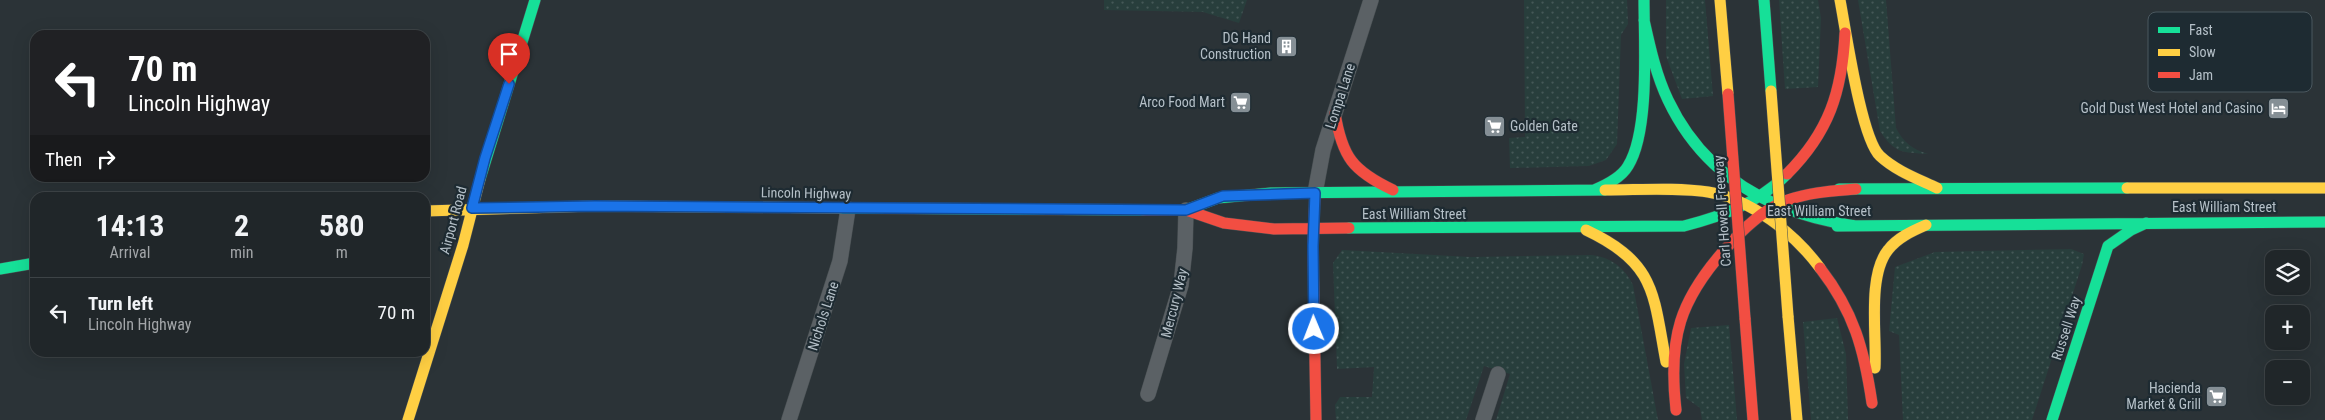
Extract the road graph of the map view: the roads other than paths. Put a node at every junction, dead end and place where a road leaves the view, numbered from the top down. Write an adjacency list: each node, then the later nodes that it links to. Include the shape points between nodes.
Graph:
1 (535, 0): 24 (main road, Airport Road)
2 (1371, 0): 9 (street, Lompa Lane)
3 (1644, 0): 7 (main road)
4 (1720, 0): 52 (main road, Carl Howell Freeway, bridge)
5 (1764, 0): 53 (main road, bridge)
6 (1840, 0): 8 (main road)
7 (1644, 20): 13 (main road, via 1659,78 1675,114 1706,157); 15 (main road, via 1638,144 1628,166 1618,177)
8 (1845, 34): 11 (main road, via 1863,121 1872,146 1898,169); 14 (main road, via 1842,78 1828,119 1803,157)
9 (1335, 113): 17 (main road, via 1341,147 1351,165 1362,175); 19 (street, Lompa Lane, via 1320,161)
10 (1856, 188): 11 (main road, East William Street); 14 (main road, East William Street); 22 (main road, via 1803,196)
11 (1938, 188): 12 (main road, East William Street)
12 (2325, 188)
13 (1744, 189): 14 (main road, East William Street); 16 (main road, East William Street); 20 (main road)
14 (1771, 189): 20 (main road)
15 (1593, 190): 16 (main road, East William Street); 18 (main road, East William Street)
16 (1670, 190): 23 (main road, via 1711,193)
17 (1398, 192): 18 (main road, East William Street); 19 (main road, East William Street)
18 (1444, 192): 21 (main road)
19 (1315, 193): 26 (main road, Lincoln Highway, via 1223,196); 39 (main road)
20 (1760, 198): 22 (main road); 23 (main road)
21 (1421, 204)
22 (1775, 206): 29 (main road); 36 (main road, via 1814,219)
23 (1745, 207): 29 (main road); 38 (main road, via 1706,222)
24 (472, 208): 25 (main road, Lincoln Highway); 27 (main road, Lincoln Highway); 43 (main road, Airport Road)
25 (848, 209): 26 (main road, Lincoln Highway); 49 (street, Nichols Lane, via 840,261)
26 (1186, 210): 39 (main road, Lincoln Highway, via 1238,226); 46 (street, Mercury Way, via 1181,285)
27 (430, 211)
28 (1325, 213): 39 (main road)
29 (1760, 215): 34 (main road); 35 (main road)
30 (2148, 222): 31 (main road, East William Street); 32 (main road, East William Street); 40 (main road)
31 (2325, 222)
32 (2079, 224): 33 (main road, East William Street); 40 (main road, via 2094,230)
33 (1926, 225): 35 (main road, via 1895,243 1883,257 1880,267 1872,407 1864,354 1848,309 1817,265); 36 (main road, East William Street)
34 (1747, 226): 35 (main road, East William Street); 38 (main road, East William Street); 47 (main road, via 1704,272 1684,309 1672,356)
35 (1776, 226): 36 (main road, East William Street)
36 (1855, 226)
37 (1581, 227): 38 (main road, East William Street); 39 (main road, East William Street); 47 (main road, via 1624,249 1644,271 1652,294)
38 (1671, 227)
39 (1314, 230): 50 (main road)
40 (2108, 246): 54 (main road, Russell Way)
41 (30, 264): 42 (main road)
42 (0, 269)
43 (430, 350)
44 (428, 357): 48 (main road, Airport Road)
45 (1498, 374): 51 (street)
46 (1148, 394)
47 (1677, 415)
48 (408, 420)
49 (789, 420)
50 (1316, 420)
51 (1483, 420)
52 (1754, 420)
53 (1797, 420)
54 (2052, 420)

